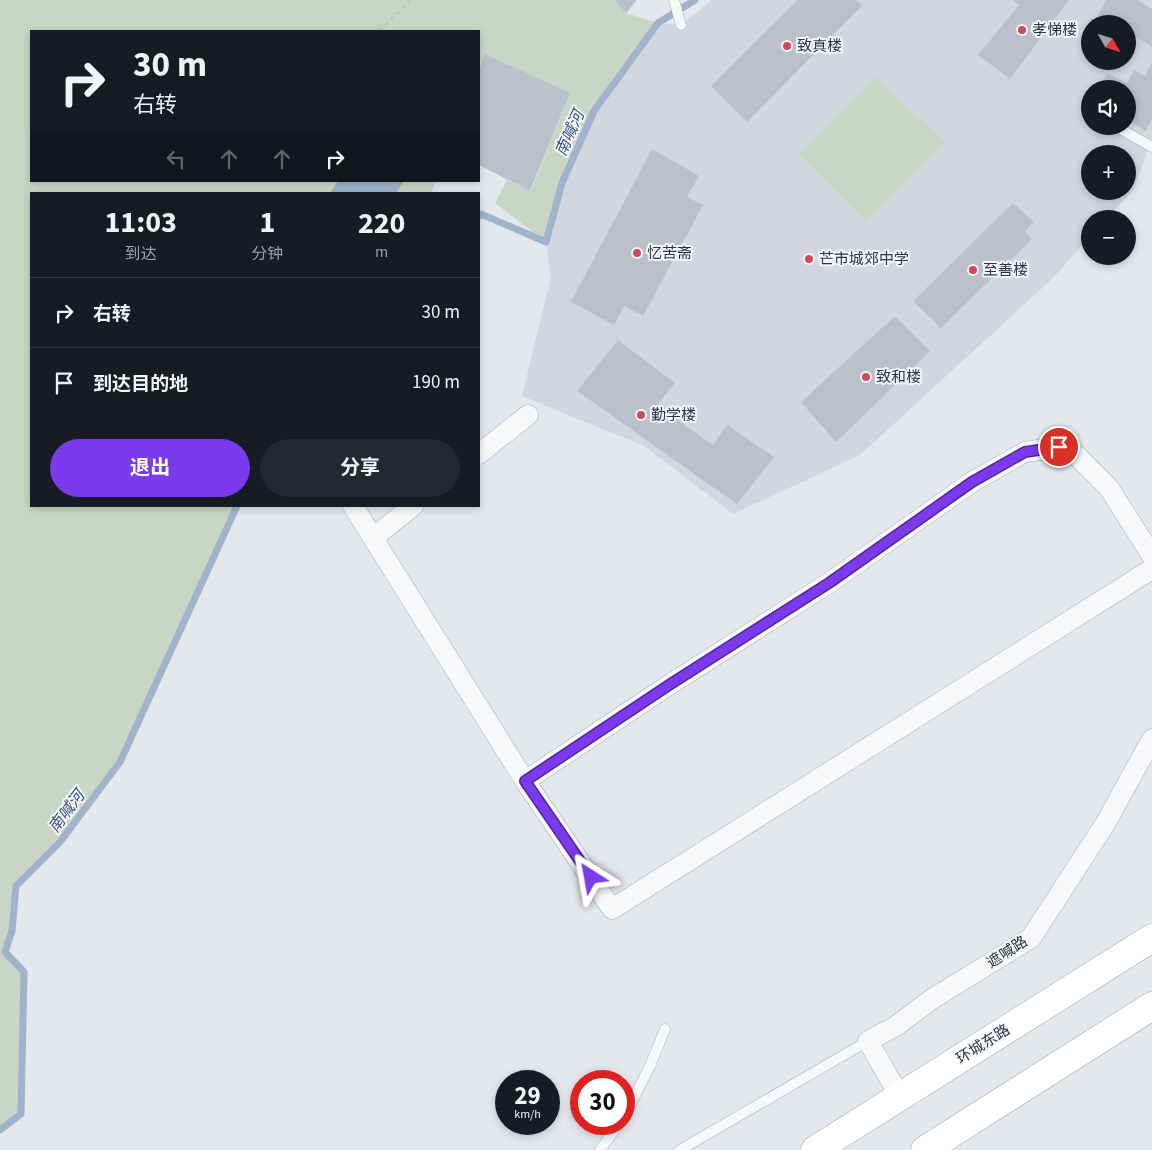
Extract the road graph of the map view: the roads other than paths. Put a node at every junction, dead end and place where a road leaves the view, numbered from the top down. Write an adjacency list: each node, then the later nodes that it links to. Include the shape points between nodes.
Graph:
1 (674, 0): 2 (lane)
2 (681, 25)
3 (1131, 135): 4 (lane)
4 (1152, 147)
5 (528, 415): 6 (street)
6 (480, 453)
7 (354, 507): 9 (street)
8 (412, 507): 9 (street)
9 (373, 538): 13 (street)
10 (1152, 556): 13 (street, via 1109,488 1075,454 1059,447 1025,452 972,482 829,583)
11 (1152, 569): 13 (street, via 612,909)
12 (1152, 739): 17 (street, 遮喊路, via 1105,824 1030,938)
13 (525, 781)
14 (1152, 938): 19 (main road, 环城东路)
15 (1152, 1006): 24 (main road)
16 (665, 1029): 18 (lane)
17 (868, 1041): 19 (street); 22 (lane)
18 (635, 1095)
19 (900, 1097): 23 (main road, 环城东路)
20 (611, 1135): 21 (lane)
21 (600, 1150)
22 (680, 1150)
23 (815, 1150)
24 (925, 1150)

